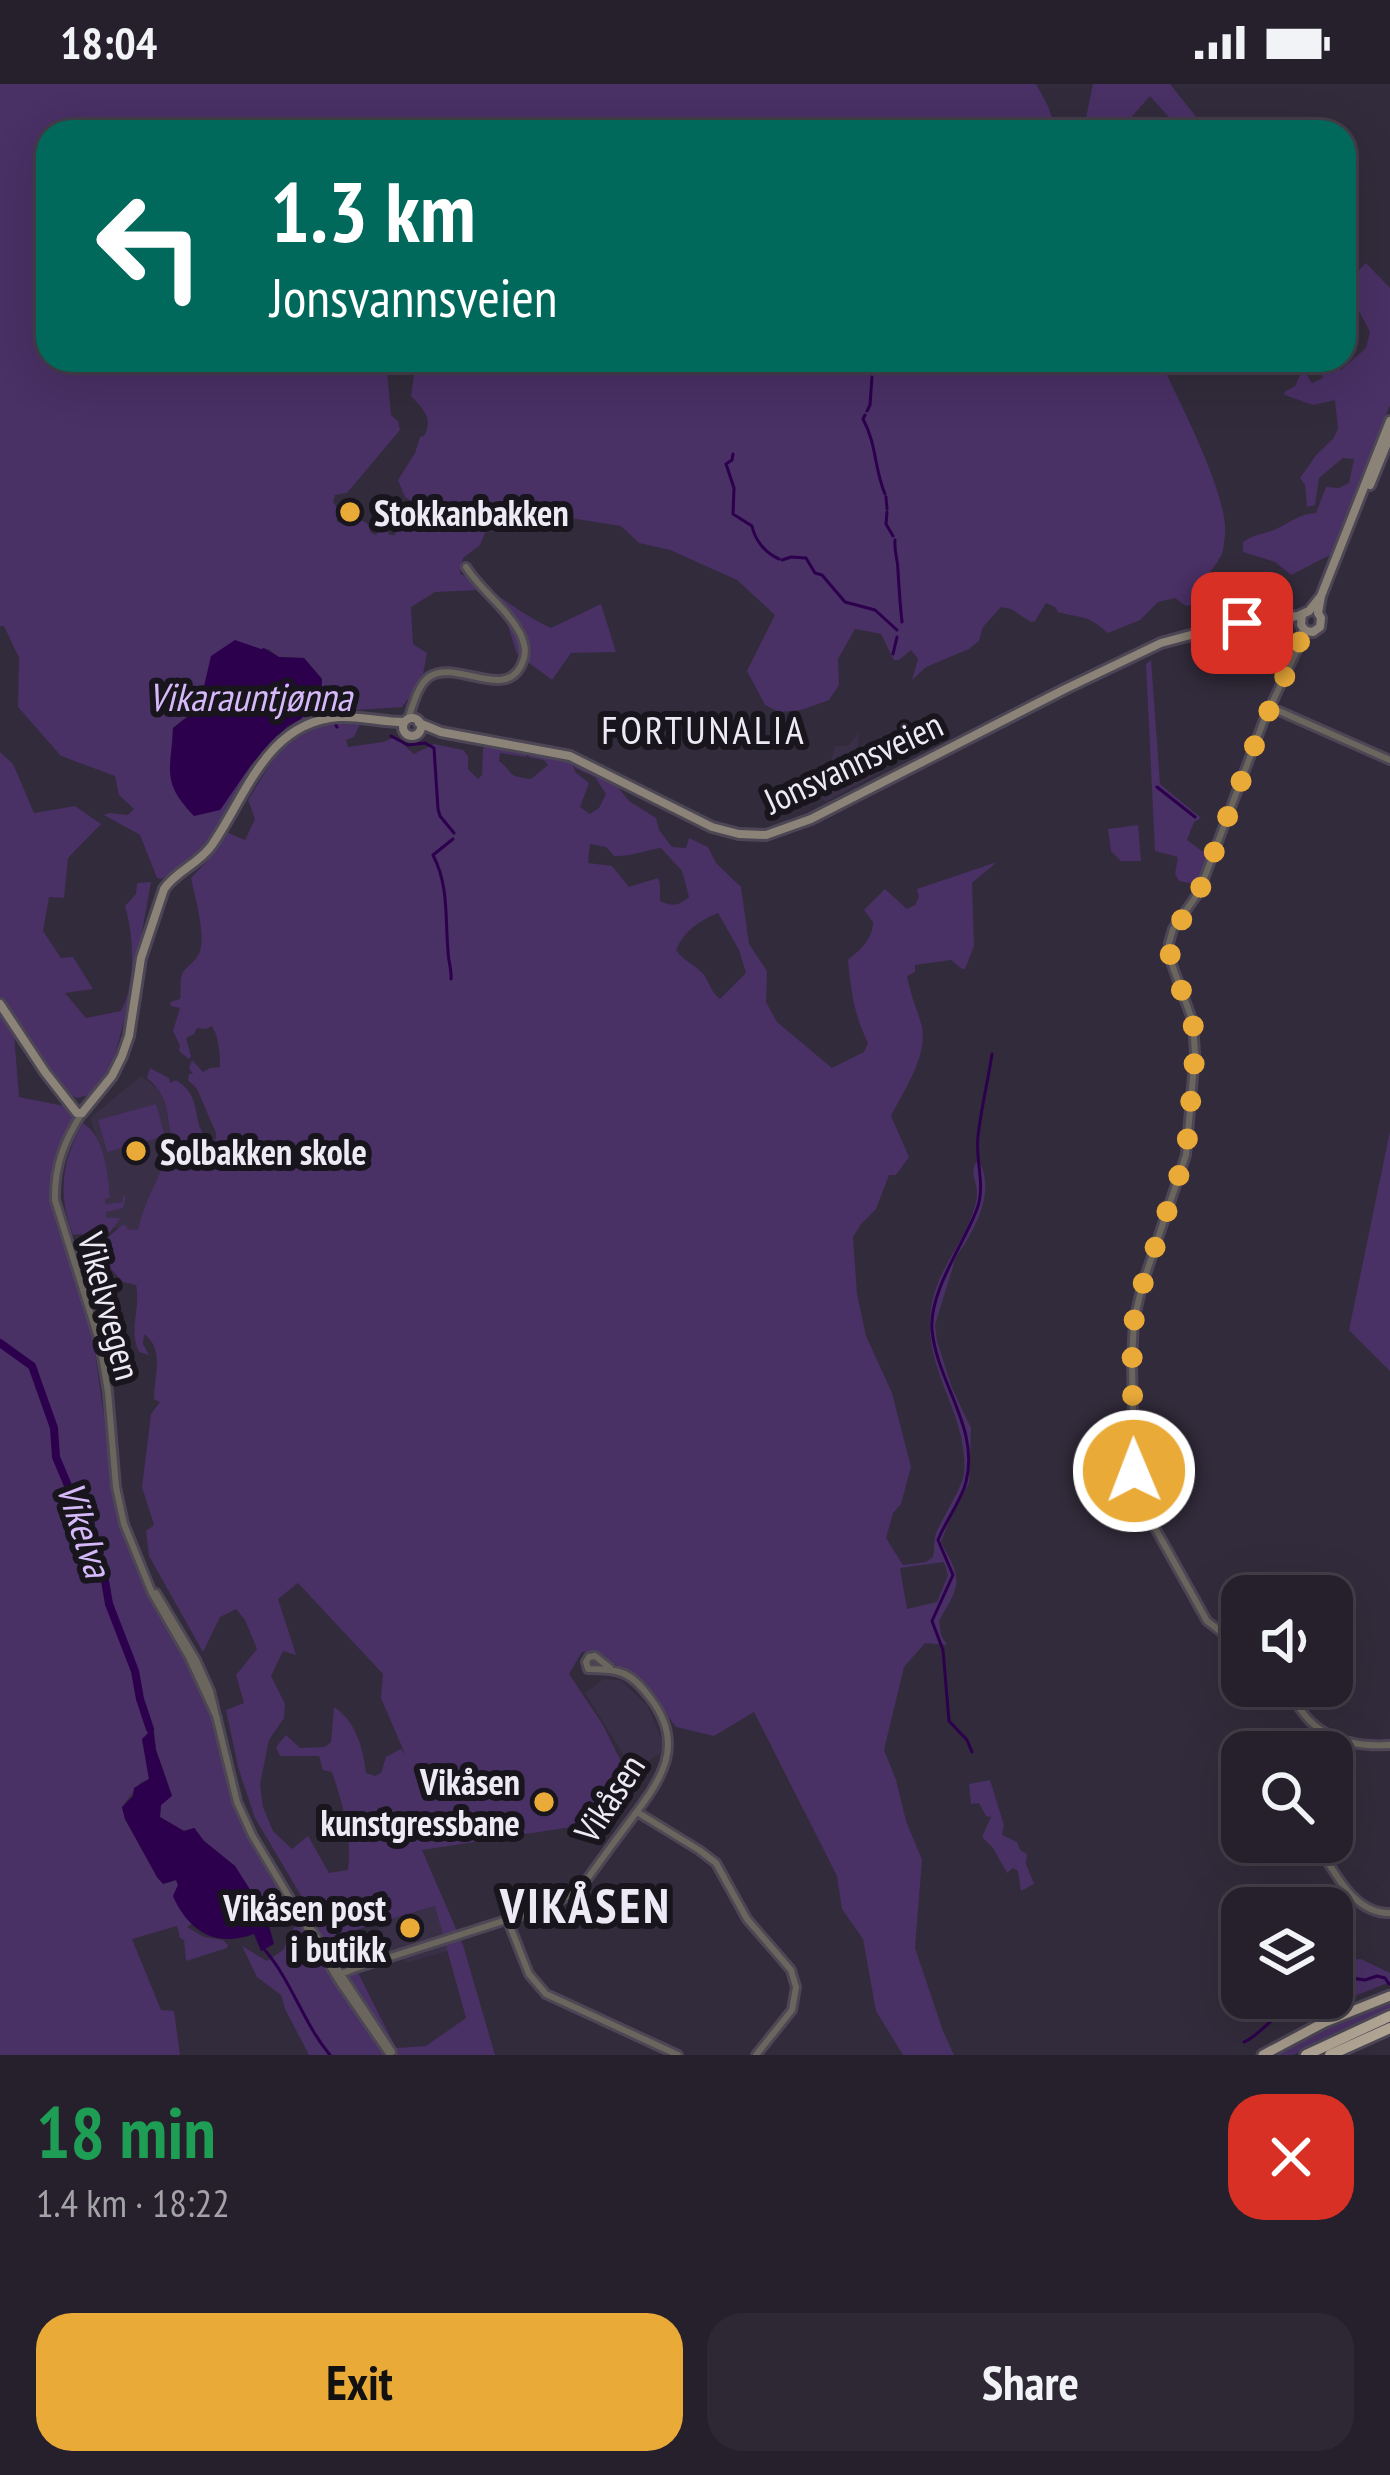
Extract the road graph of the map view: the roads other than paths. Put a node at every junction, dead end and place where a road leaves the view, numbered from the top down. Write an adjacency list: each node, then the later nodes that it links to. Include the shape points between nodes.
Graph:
1 (1390, 421): 2 (main road)
2 (1388, 440): 4 (main road)
3 (466, 567): 6 (street, via 514,624 523,662 496,680 436,674 423,682)
4 (1308, 621): 5 (street); 6 (main road, Jonsvannsveien, via 1228,625 1161,644 766,835 712,827 575,758)
5 (1270, 707): 7 (street); 10 (street, via 1199,892 1171,937 1170,959 1195,1032 1189,1134 1139,1296 1132,1361 1140,1501 1207,1621)
6 (412, 725): 9 (main road, Jonsvannsveien, via 326,719 280,740 204,856 167,884 141,958 122,1056)
7 (1390, 760)
8 (0, 1004): 9 (main road)
9 (82, 1113): 20 (street, Vikelvvegen, via 59,1158 56,1206 98,1333 129,1539 217,1718 241,1811)
10 (1221, 1629)
11 (610, 1668): 16 (street, Vikåsen, via 644,1689 668,1736 665,1766)
12 (1300, 1707): 13 (street)
13 (1326, 1731)
14 (1353, 1744): 15 (street)
15 (1390, 1745)
16 (637, 1812): 19 (street, Vikåsen, via 575,1892); 26 (street, via 711,1859 791,1970 792,2010)
17 (1330, 1863): 18 (street, via 1358,1903)
18 (1390, 1913)
19 (508, 1921): 20 (street, Vikåsen); 25 (street, via 546,1994)
20 (342, 1979): 24 (street, Vikelvvegen)
21 (1390, 1996): 27 (main road)
22 (1390, 2016): 28 (highway)
23 (1390, 2028): 29 (highway)
24 (392, 2055)
25 (679, 2055)
26 (756, 2055)
27 (1263, 2055)
28 (1306, 2055)
29 (1330, 2055)

